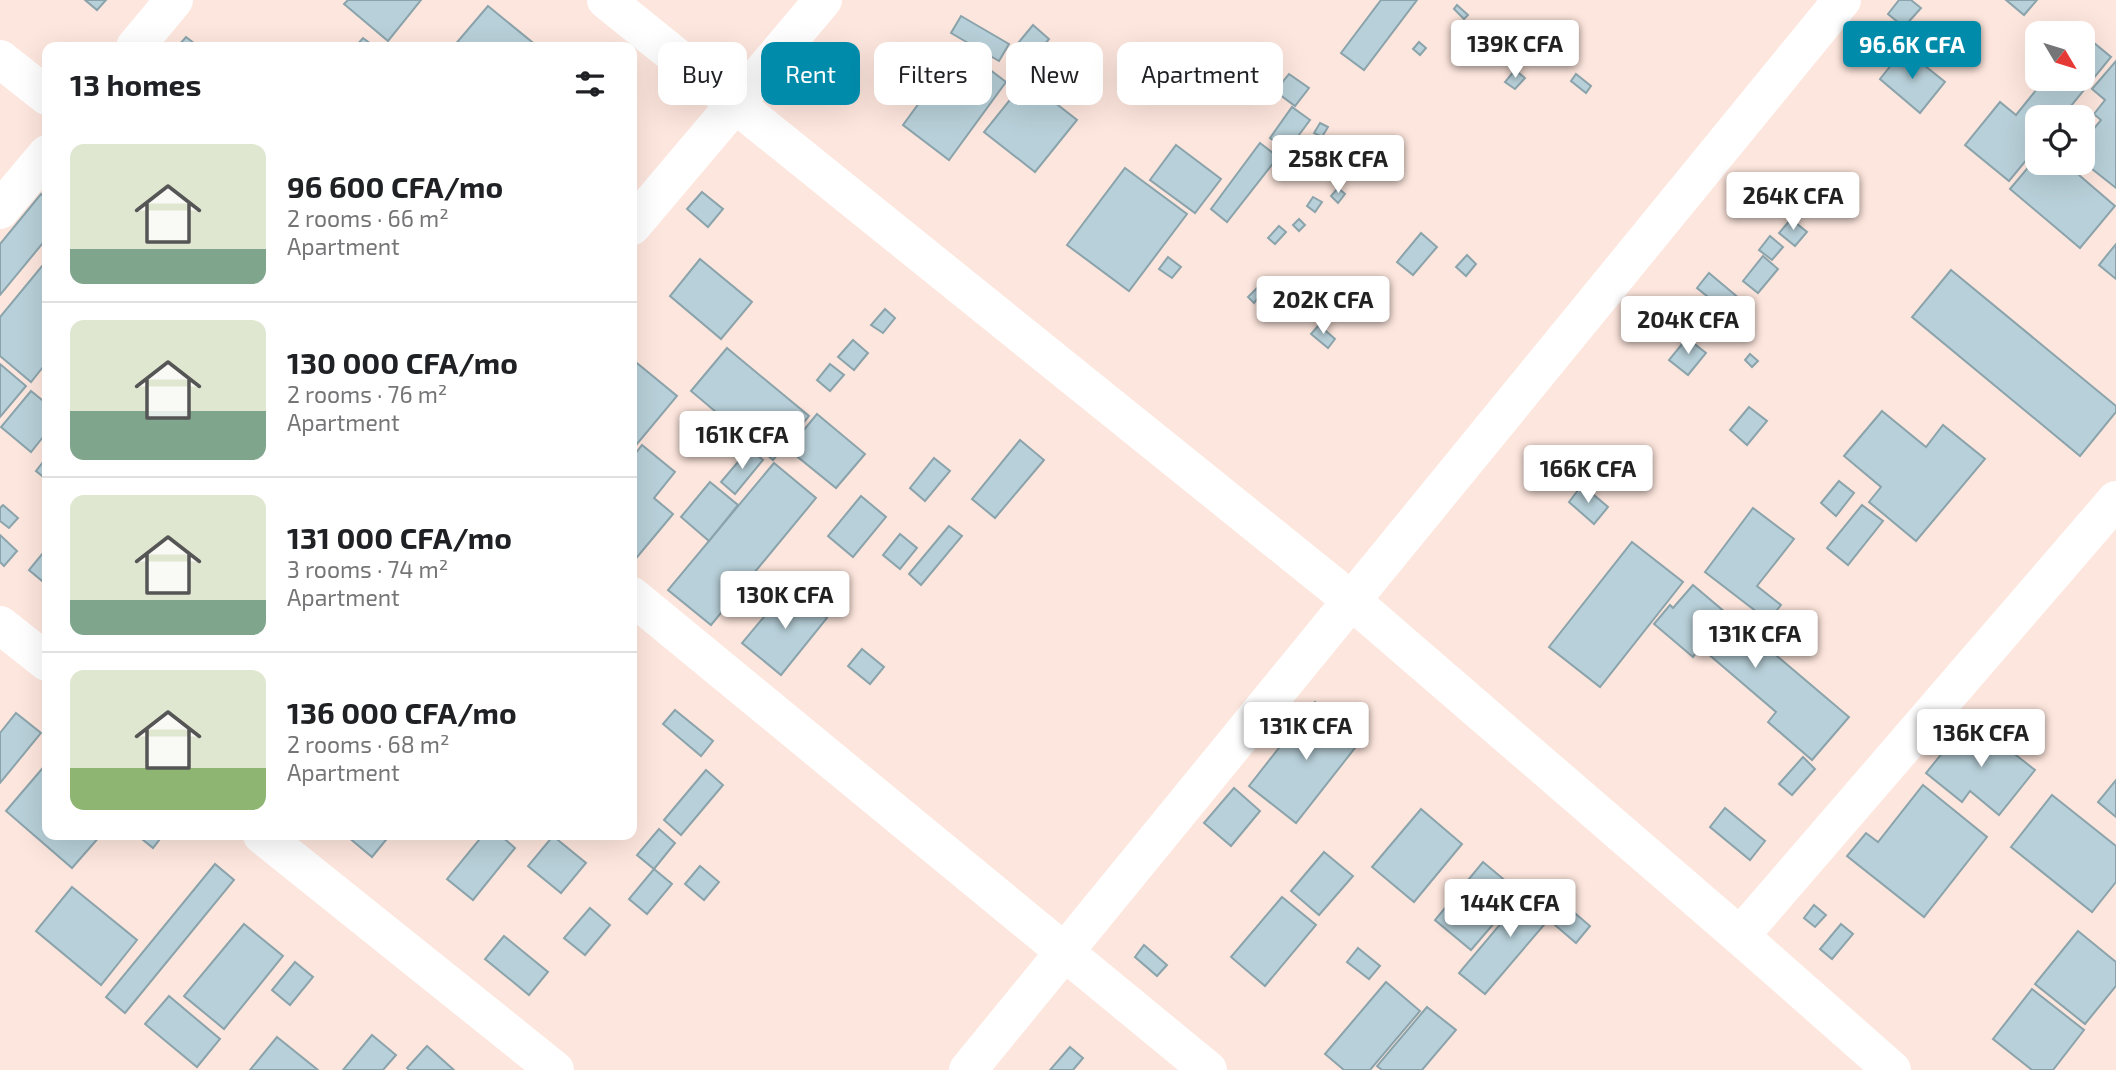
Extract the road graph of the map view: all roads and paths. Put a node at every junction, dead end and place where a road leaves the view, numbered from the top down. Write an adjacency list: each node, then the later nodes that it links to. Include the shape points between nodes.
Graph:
1 (174, 0): 5 (street)
2 (606, 0): 6 (street)
3 (823, 0): 8 (street)
4 (1842, 0): 16 (street)
5 (139, 42)
6 (658, 43)
7 (0, 59): 9 (street)
8 (747, 90)
9 (42, 92)
10 (734, 105): 13 (street); 16 (street)
11 (42, 160): 12 (street)
12 (0, 210)
13 (637, 220)
14 (2116, 500): 20 (street)
15 (637, 600): 21 (street)
16 (1352, 601): 20 (street); 21 (street)
17 (0, 625): 18 (street)
18 (42, 658)
19 (268, 840): 22 (street)
20 (1740, 936): 25 (street)
21 (1065, 953): 23 (street); 24 (street)
22 (555, 1070)
23 (968, 1070)
24 (1209, 1070)
25 (1892, 1070)

